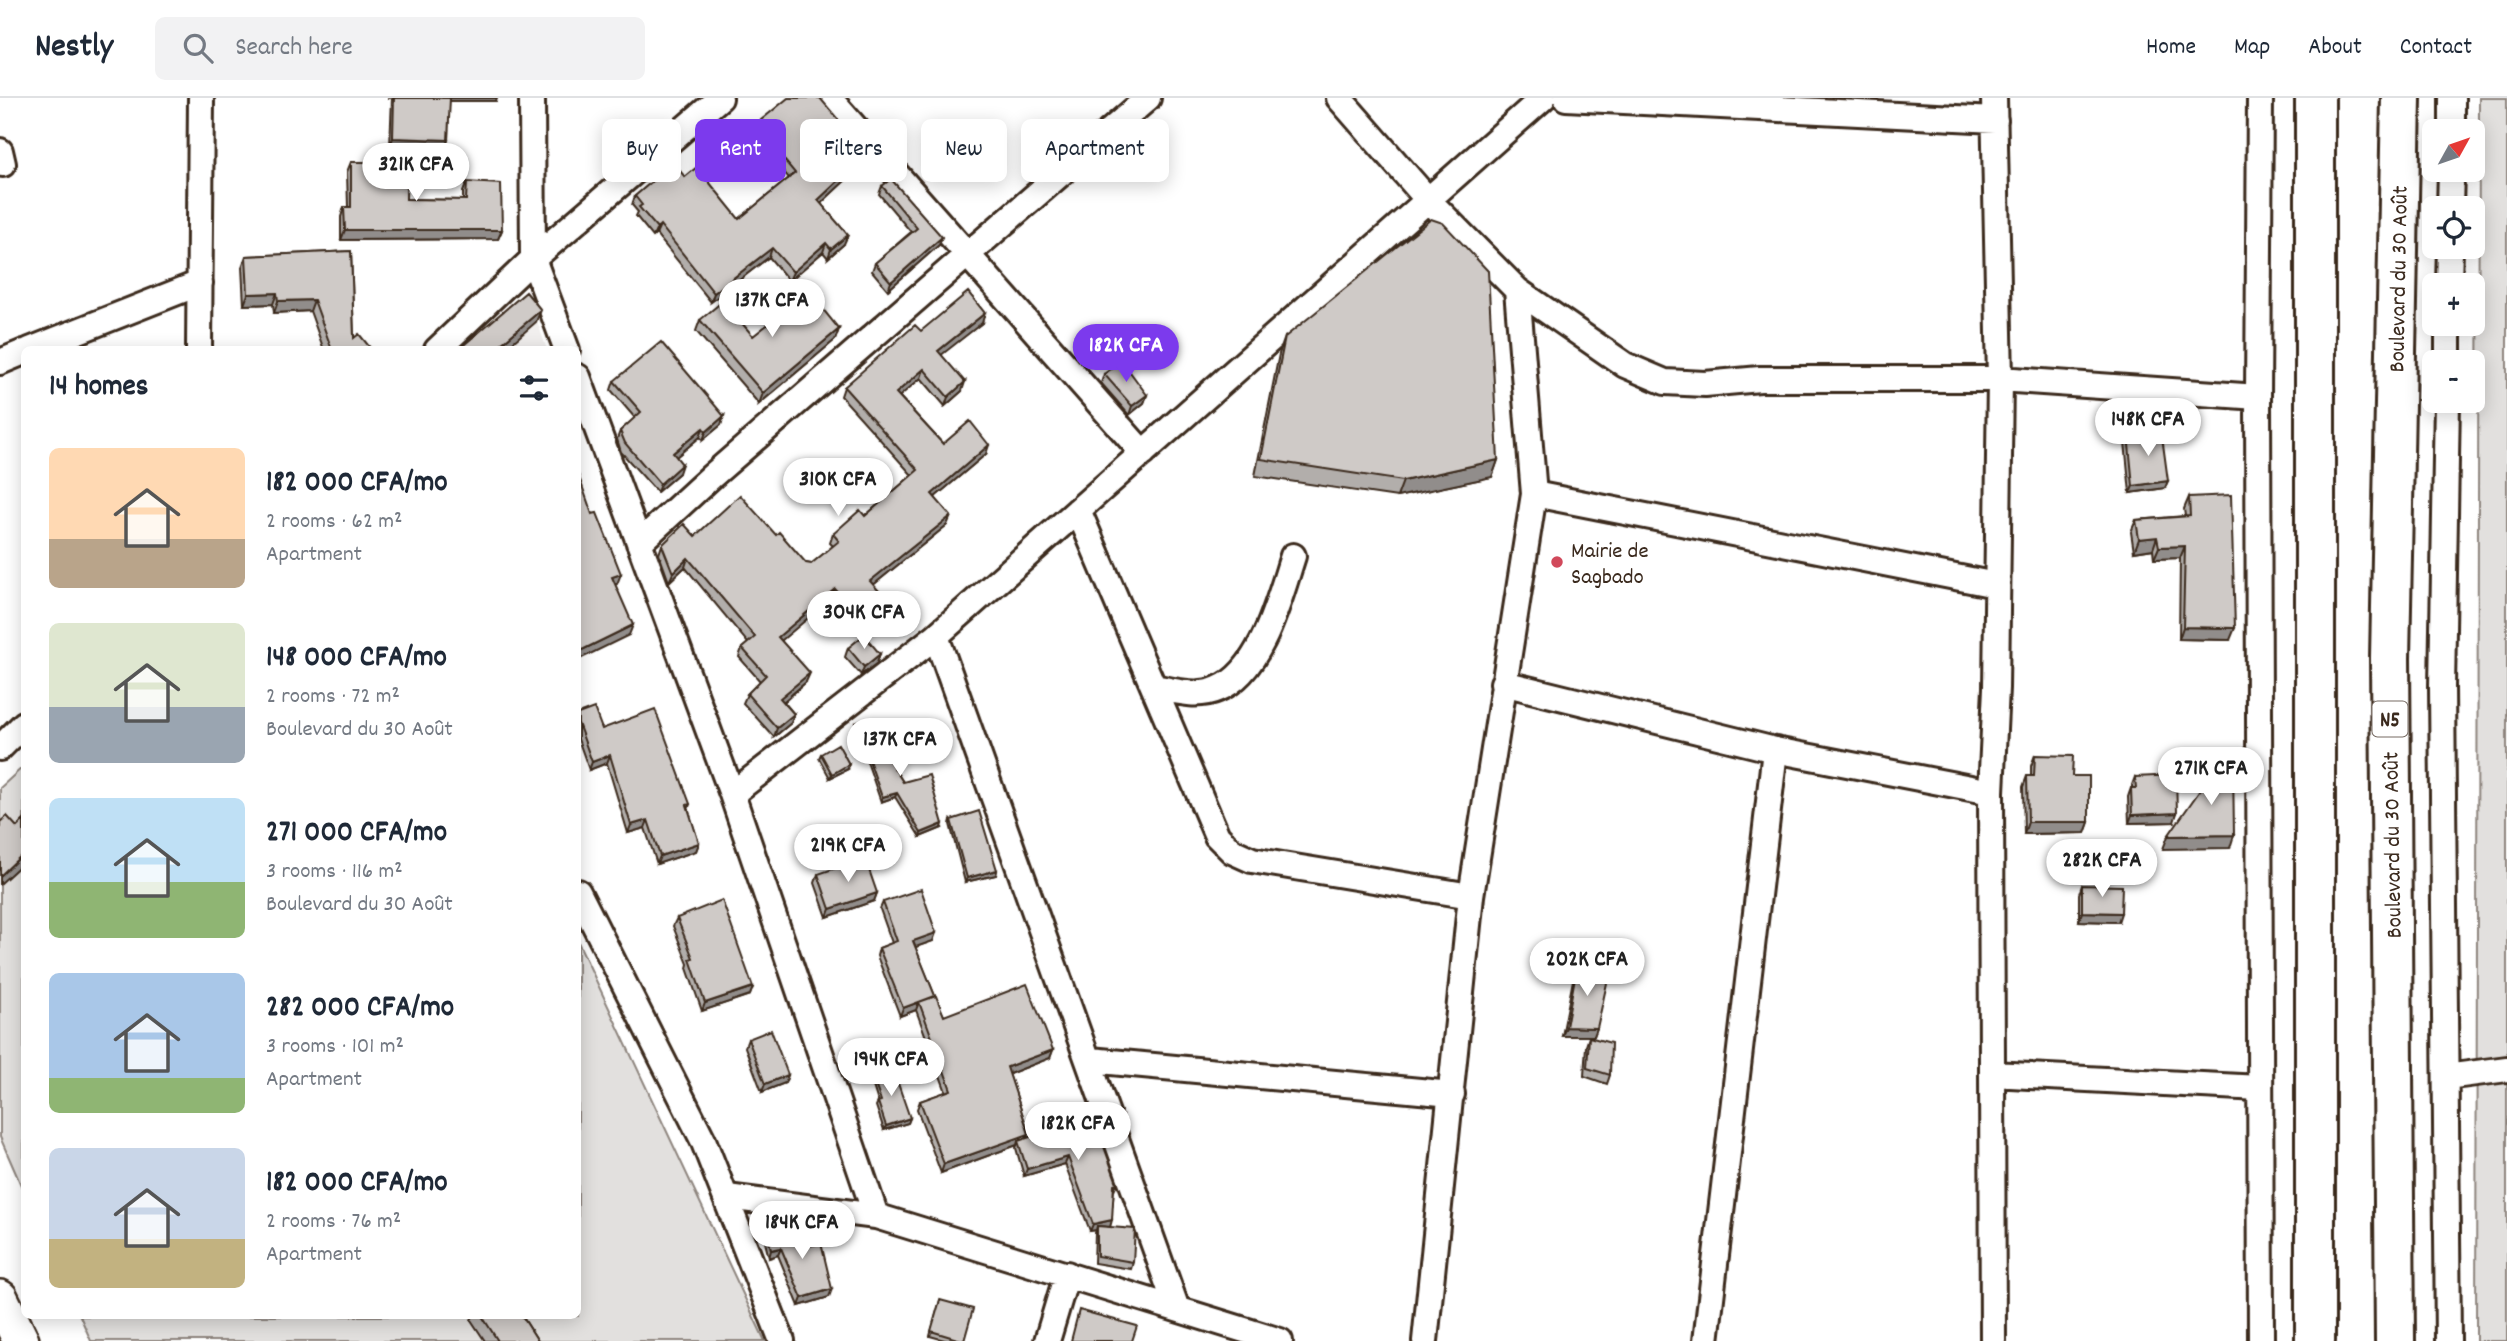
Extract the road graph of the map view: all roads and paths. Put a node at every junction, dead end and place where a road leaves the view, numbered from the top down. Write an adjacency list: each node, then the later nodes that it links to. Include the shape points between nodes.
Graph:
1 (201, 98): 18 (street)
2 (532, 98): 17 (street)
3 (720, 98): 17 (street)
4 (829, 98): 16 (street)
5 (1148, 98): 16 (street)
6 (1339, 98): 15 (street)
7 (1543, 98): 15 (street)
8 (1566, 98): 13 (street)
9 (2260, 98): 28 (street)
10 (2315, 98): 65 (highway)
11 (2400, 98): 66 (highway, Boulevard du 30 Août / N5, via 2390,657)
12 (2452, 98): 14 (street)
13 (1994, 109): 26 (street)
14 (2452, 119)
15 (1429, 201): 19 (street); 30 (street)
16 (969, 256): 30 (street); 33 (street)
17 (533, 259): 22 (street); 23 (street)
18 (200, 283): 20 (street); 21 (street)
19 (1517, 290): 26 (street, via 1615,359 1665,382); 31 (street)
20 (40, 346)
21 (198, 346)
22 (441, 346)
23 (566, 346)
24 (21, 353): 25 (street)
25 (0, 362)
26 (2000, 379): 28 (street); 35 (street)
27 (581, 385): 33 (street)
28 (2258, 397): 50 (street)
29 (2447, 413): 49 (street, via 2442,687)
30 (1143, 453): 32 (street)
31 (1534, 494): 35 (street); 37 (street)
32 (1078, 510): 36 (street); 38 (street)
33 (639, 543): 43 (street)
34 (1293, 556): 38 (street, via 1264,643 1237,674 1219,689 1193,694)
35 (1996, 586): 42 (street)
36 (936, 636): 43 (street); 46 (street)
37 (1503, 683): 41 (street); 44 (street)
38 (1154, 687): 44 (street, via 1217,836 1231,851 1252,860)
39 (21, 727): 40 (street)
40 (0, 748)
41 (1775, 750): 42 (street); 62 (street)
42 (1991, 792): 48 (street)
43 (732, 794): 53 (street)
44 (1471, 896): 51 (street)
45 (581, 898): 52 (street)
46 (1090, 1060): 51 (street); 56 (street)
47 (2507, 1069): 49 (street)
48 (1992, 1074): 50 (street); 63 (street)
49 (2445, 1077): 67 (street)
50 (2260, 1088): 64 (street)
51 (1452, 1094): 61 (street)
52 (727, 1197): 53 (street); 58 (street)
53 (876, 1216): 54 (street)
54 (1067, 1274): 56 (street); 59 (street)
55 (0, 1298): 57 (main road)
56 (1177, 1309): 60 (street)
57 (21, 1341)
58 (782, 1341)
59 (1047, 1341)
60 (1280, 1341)
61 (1425, 1341)
62 (1706, 1341)
63 (1993, 1341)
64 (2261, 1341)
65 (2315, 1341)
66 (2395, 1341)
67 (2448, 1341)

